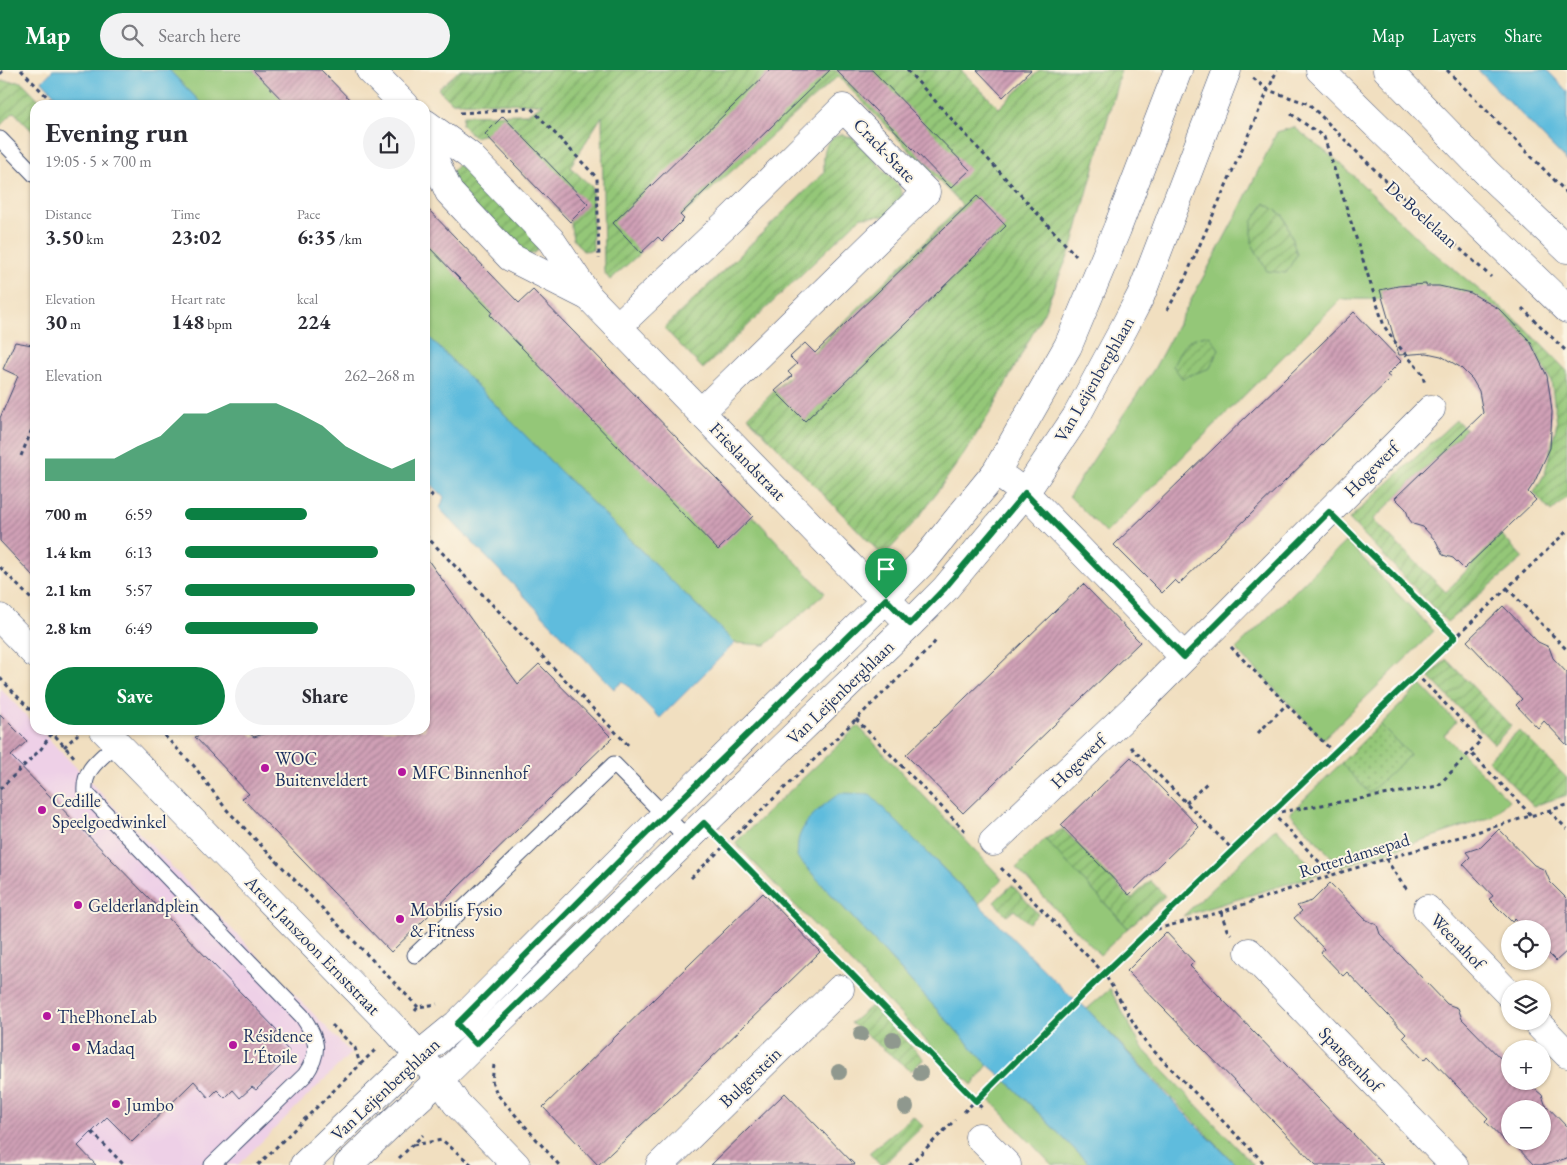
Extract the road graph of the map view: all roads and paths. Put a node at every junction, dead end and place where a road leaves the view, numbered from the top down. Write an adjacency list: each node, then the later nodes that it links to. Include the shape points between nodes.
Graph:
1 (4, 70): 10 (path)
2 (21, 70): 13 (path)
3 (906, 70): 23 (path)
4 (1178, 70): 33 (street, Van Leijenberghlaan, via 1068,346)
5 (1277, 70): 12 (path)
6 (1320, 70): 26 (street, De Boelelaan)
7 (1387, 70): 22 (street, via 1489,175)
8 (1447, 70): 21 (path)
9 (1238, 72): 12 (path, De Boelelaan); 34 (street, Van Leijenberghlaan, via 1126,326 1076,417)
10 (0, 74)
11 (381, 74): 14 (street)
12 (1268, 90): 24 (path, De Boelelaan, via 1309,104 1388,183)
13 (50, 100)
14 (401, 100)
15 (454, 113): 27 (path, via 531,108 597,178)
16 (1291, 114): 29 (path, via 1324,137 1384,326 1422,372)
17 (430, 127): 27 (street, Frieslandstraat, via 469,155 551,240)
18 (0, 139): 20 (lane)
19 (430, 149): 27 (street, Frieslandstraat, via 449,192 510,257)
20 (30, 170)
21 (1567, 194)
22 (1567, 249)
23 (1081, 262)
24 (1497, 283)
25 (1518, 303): 28 (path)
26 (1567, 309)
27 (602, 310): 30 (street, Frieslandstraat); 30 (street, Crack-State, via 731,219 843,108 926,192)
28 (1567, 352)
29 (1430, 409): 35 (street, Hogewerf)
30 (701, 412): 41 (street, Frieslandstraat, via 869,586)
31 (30, 434): 32 (path)
32 (21, 456)
33 (996, 472): 34 (street); 41 (street, Van Leijenberghlaan, via 922,563)
34 (1025, 493): 43 (street, Van Leijenberghlaan); 48 (street)
35 (1329, 512): 44 (street, Hogewerf); 45 (path)
36 (1567, 531): 39 (path, Rotterdamsepad)
37 (430, 541): 54 (path)
38 (0, 567): 40 (path)
39 (1507, 588): 45 (path, Rotterdamsepad); 47 (path)
40 (30, 598)
41 (886, 599): 43 (street, Frieslandstraat); 70 (street, Van Leijenberghlaan)
42 (0, 618): 46 (street)
43 (910, 624): 73 (street, Van Leijenberghlaan)
44 (1213, 629): 48 (street, Hogewerf); 51 (path)
45 (1455, 637): 49 (path, Rotterdamsepad)
46 (30, 649)
47 (1567, 650)
48 (1184, 657): 55 (street, Hogewerf)
49 (1416, 674): 62 (path, Rotterdamsepad); 63 (path, via 1480,740)
50 (0, 678): 52 (path)
51 (1287, 704): 56 (path); 62 (path)
52 (30, 710)
53 (856, 719): 74 (path)
54 (606, 722)
55 (1112, 728): 66 (path); 74 (street, Hogewerf)
56 (1258, 734)
57 (51, 735): 65 (path, via 42,749)
58 (77, 735): 61 (path)
59 (164, 735): 87 (path, via 194,766 226,810)
60 (111, 737): 93 (street, Arent Janszoon Ernststraat); 101 (lane, via 88,771 85,792 302,1016 315,1038 313,1063 304,1075)
61 (64, 747)
62 (1334, 752): 69 (path, Rotterdamsepad)
63 (1470, 752): 69 (path, via 1438,786); 71 (path)
64 (1206, 783): 66 (path)
65 (0, 789)
66 (1186, 803): 75 (path)
67 (1567, 805): 68 (path, Rotterdamsepad)
68 (1549, 811): 71 (path, Rotterdamsepad); 72 (path)
69 (1272, 813): 75 (path, Rotterdamsepad); 77 (path)
70 (665, 815): 73 (lane); 81 (lane, via 614,764); 88 (street, Van Leijenberghlaan)
71 (1532, 816): 76 (path, Rotterdamsepad)
72 (1567, 829)
73 (696, 831): 83 (path); 90 (street, Van Leijenberghlaan)
74 (987, 848): 82 (path)
75 (1232, 850): 79 (path, Rotterdamsepad)
76 (1386, 859): 77 (path, Rotterdamsepad); 78 (path, via 1403,885)
77 (1332, 875): 79 (path, Rotterdamsepad, via 1221,912)
78 (1427, 909): 84 (street, Weenahof)
79 (1148, 931): 82 (path, Rotterdamsepad)
80 (1249, 952): 111 (street, Spangenhof)
81 (414, 955)
82 (1104, 974): 95 (path, Rotterdamsepad); 110 (path, via 1145,1042)
83 (843, 979): 107 (street, Bulgerstein)
84 (1501, 986)
85 (867, 990): 95 (path)
86 (437, 1004): 88 (path)
87 (418, 1007)
88 (457, 1024): 93 (street, Van Leijenberghlaan)
89 (1544, 1030): 92 (street)
90 (476, 1044): 94 (street, Van Leijenberghlaan); 106 (path, via 495,1062 492,1081 497,1094)
91 (355, 1048): 102 (path, via 360,1064)
92 (1567, 1054)
93 (418, 1056): 94 (street, Arent Janszoon Ernststraat); 103 (street, Van Leijenberghlaan)
94 (440, 1079): 104 (street, Van Leijenberghlaan); 105 (street, Arent Janszoon Ernststraat, via 456,1103)
95 (976, 1101): 96 (path); 108 (path, Rotterdamsepad)
96 (984, 1126): 109 (street)
97 (428, 1130): 99 (path)
98 (92, 1132): 100 (path)
99 (397, 1160)
100 (124, 1165)
101 (212, 1165)
102 (258, 1165)
103 (304, 1165)
104 (348, 1165)
105 (516, 1165)
106 (559, 1165)
107 (660, 1165)
108 (909, 1165)
109 (1006, 1165)
110 (1266, 1165)
111 (1454, 1165)

